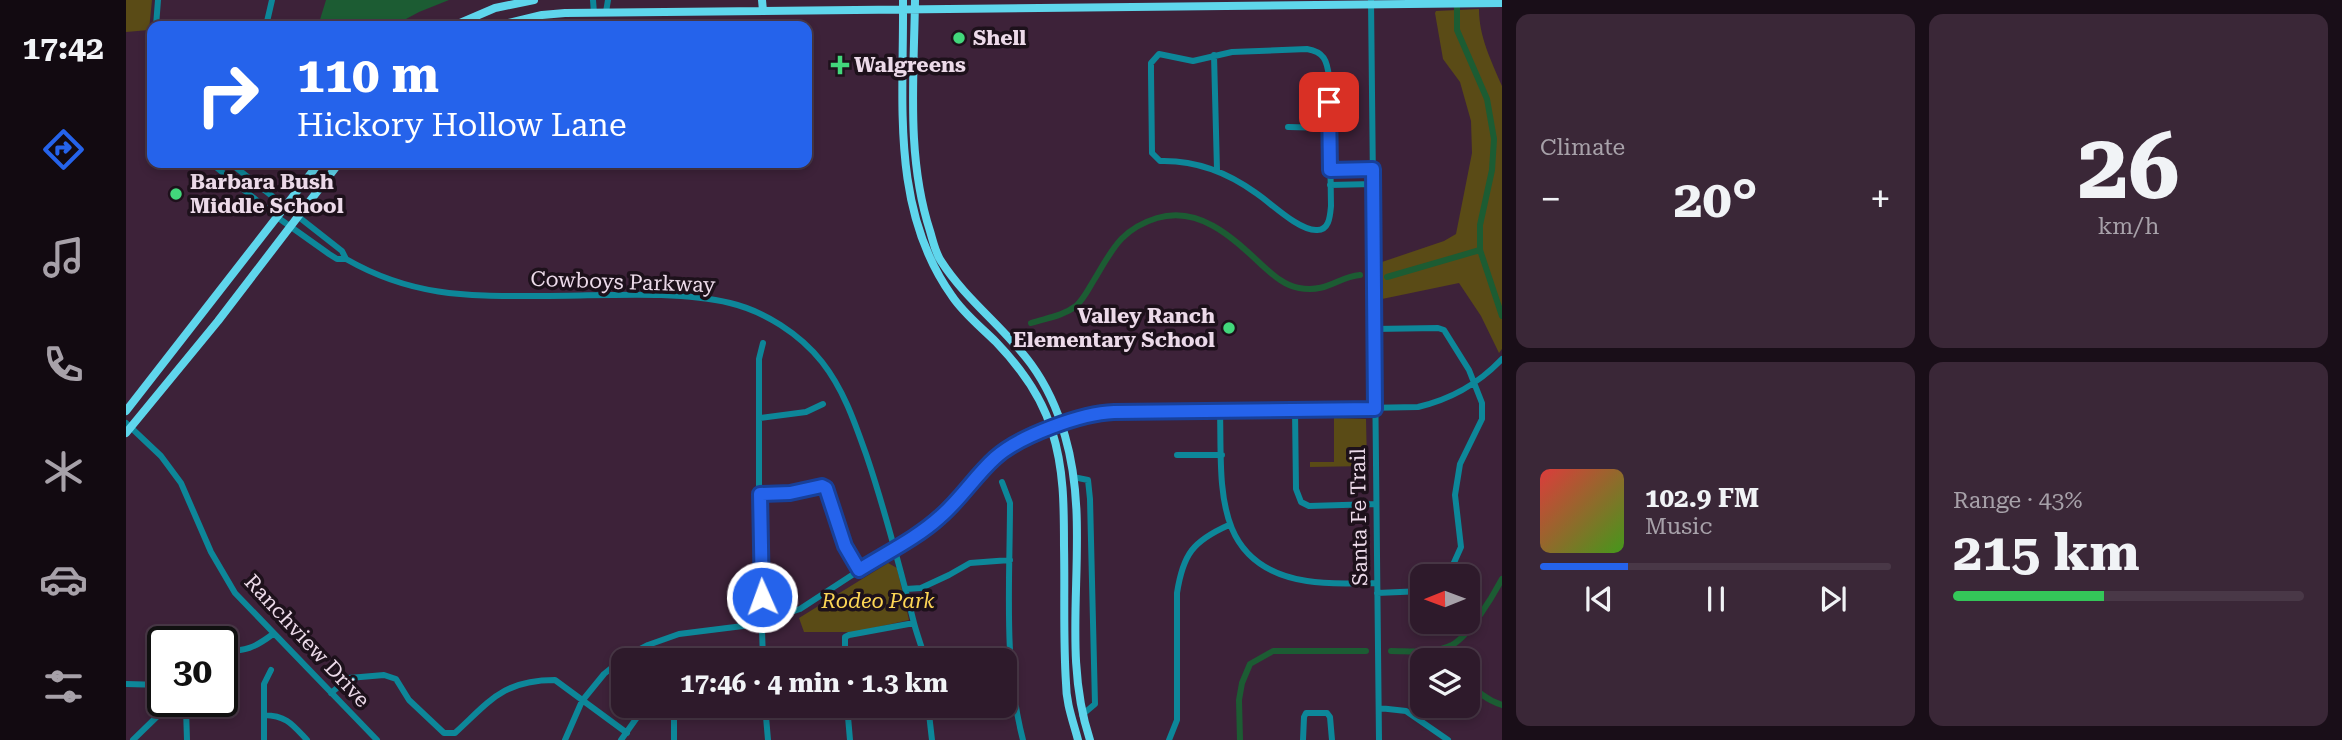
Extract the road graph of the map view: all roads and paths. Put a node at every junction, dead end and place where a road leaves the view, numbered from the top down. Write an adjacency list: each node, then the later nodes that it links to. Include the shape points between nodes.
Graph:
1 (158, 0): 14 (street)
2 (272, 0): 15 (street)
3 (534, 0): 16 (main road, via 495,8)
4 (593, 0): 13 (street)
5 (608, 0): 12 (street)
6 (762, 0): 11 (main road)
7 (1371, 2): 8 (main road); 10 (main road); 27 (street, Santa Fe Trail)
8 (1502, 3)
9 (903, 4): 10 (main road); 11 (main road); 21 (main road)
10 (915, 4): 22 (main road)
11 (763, 11): 12 (main road)
12 (606, 12): 13 (main road)
13 (594, 13): 17 (main road)
14 (156, 21)
15 (267, 21)
16 (465, 21)
17 (517, 21)
18 (1214, 55): 20 (street, via 1296,49 1321,52 1328,70); 28 (street); 28 (street, via 1193,61 1159,54 1152,63 1152,151 1160,161)
19 (1288, 127): 20 (street)
20 (1330, 128): 29 (street)
21 (905, 143): 22 (main road); 36 (main road, via 916,224)
22 (914, 144): 36 (main road, via 918,190)
23 (217, 168): 33 (street, Cowboys Parkway)
24 (236, 168): 32 (street, Cowboys Parkway)
25 (315, 168): 32 (main road)
26 (335, 168): 34 (main road)
27 (1373, 169): 29 (street); 30 (street, Santa Fe Trail)
28 (1217, 170): 31 (street, via 1318,231 1328,224)
29 (1330, 170): 31 (street)
30 (1373, 184): 31 (street); 38 (street, Santa Fe Trail)
31 (1330, 185)
32 (285, 208): 33 (main road); 34 (street, Cowboys Parkway)
33 (277, 217): 35 (street, Cowboys Parkway); 45 (main road)
34 (297, 218): 35 (main road); 37 (street, Cowboys Parkway, via 342,251)
35 (290, 227): 37 (street, Cowboys Parkway, via 337,259); 49 (main road)
36 (932, 253): 48 (main road, via 1021,351 1044,385); 50 (main road, via 954,300 1011,359 1038,397)
37 (346, 259): 58 (street, Cowboys Parkway, via 395,282 438,293 695,297 755,312 805,344 840,388)
38 (1374, 329): 41 (street, via 1444,330); 43 (street, Santa Fe Trail)
39 (762, 343): 47 (street)
40 (1502, 359): 41 (street)
41 (1475, 383): 43 (street, via 1432,404); 62 (street, via 1482,419 1460,464 1455,495 1461,547)
42 (823, 404): 47 (street, via 806,412)
43 (1375, 409): 44 (street); 56 (street, Santa Fe Trail)
44 (1295, 410): 46 (street); 56 (street, via 1296,489 1301,502 1309,506)
45 (126, 411)
46 (1220, 411): 48 (street, via 1102,413); 52 (street)
47 (760, 418): 55 (street)
48 (1062, 425): 50 (street); 53 (main road)
49 (128, 428): 70 (street, Ranchview Drive, via 172,470 225,578)
50 (1051, 429): 58 (street, via 998,456 938,519); 59 (main road, via 1062,471)
51 (1177, 455): 52 (street)
52 (1222, 455): 57 (street)
53 (1073, 477): 60 (main road); 86 (street, via 1088,480 1090,499 1096,704)
54 (1002, 482): 61 (street, via 1010,503)
55 (760, 494): 63 (street, via 826,488 845,546); 68 (street)
56 (1376, 504): 64 (street, Santa Fe Trail)
57 (1229, 525): 64 (street, via 1247,552 1283,574 1307,581); 109 (street, via 1201,540 1180,575 1177,720)
58 (896, 547): 63 (street); 65 (street, Cowboys Parkway)
59 (1064, 553): 60 (main road); 77 (main road)
60 (1076, 553): 78 (main road)
61 (1010, 560): 65 (street, via 970,563 920,588); 74 (street)
62 (1453, 564)
63 (859, 570): 68 (street, via 800,610)
64 (1377, 583): 67 (street, Santa Fe Trail)
65 (906, 589): 69 (street, Cowboys Parkway)
66 (1410, 592): 67 (street)
67 (1377, 593): 83 (street, Santa Fe Trail)
68 (763, 622): 71 (street); 82 (street, via 679,634 648,645 604,674)
69 (914, 622): 72 (street, via 849,635); 73 (street, Cowboys Parkway)
70 (273, 634): 75 (street, via 254,648); 81 (street, Ranchview Drive)
71 (763, 648)
72 (844, 648)
73 (922, 648)
74 (1008, 648)
75 (238, 652)
76 (271, 670): 85 (street, via 264,684)
77 (1066, 670): 78 (main road); 107 (main road, via 1067,698)
78 (1076, 671): 86 (main road)
79 (126, 684): 80 (street)
80 (147, 685)
81 (331, 693): 82 (street, via 349,678 384,675 396,679 409,701 444,733 455,733 496,695 516,684 555,680); 99 (street, Ranchview Drive)
82 (582, 701): 94 (street); 100 (street)
83 (1379, 708): 112 (street, Santa Fe Trail); 113 (street, via 1406,711)
84 (1017, 711): 106 (street)
85 (264, 715): 97 (street); 98 (street, via 287,719)
86 (1082, 715): 108 (main road)
87 (157, 717): 95 (street)
88 (186, 717): 96 (street)
89 (637, 718): 94 (street)
90 (673, 718): 102 (street)
91 (766, 718): 103 (street)
92 (848, 718): 104 (street)
93 (929, 718): 105 (street)
94 (627, 733): 101 (street)
95 (133, 740)
96 (187, 740)
97 (264, 740)
98 (307, 740)
99 (376, 740)
100 (565, 740)
101 (621, 740)
102 (674, 740)
103 (768, 740)
104 (850, 740)
105 (932, 740)
106 (1023, 740)
107 (1078, 740)
108 (1090, 740)
109 (1169, 740)
110 (1304, 740): 111 (street, via 1306,713 1326,713)
111 (1332, 740)
112 (1379, 740)
113 (1448, 740)

